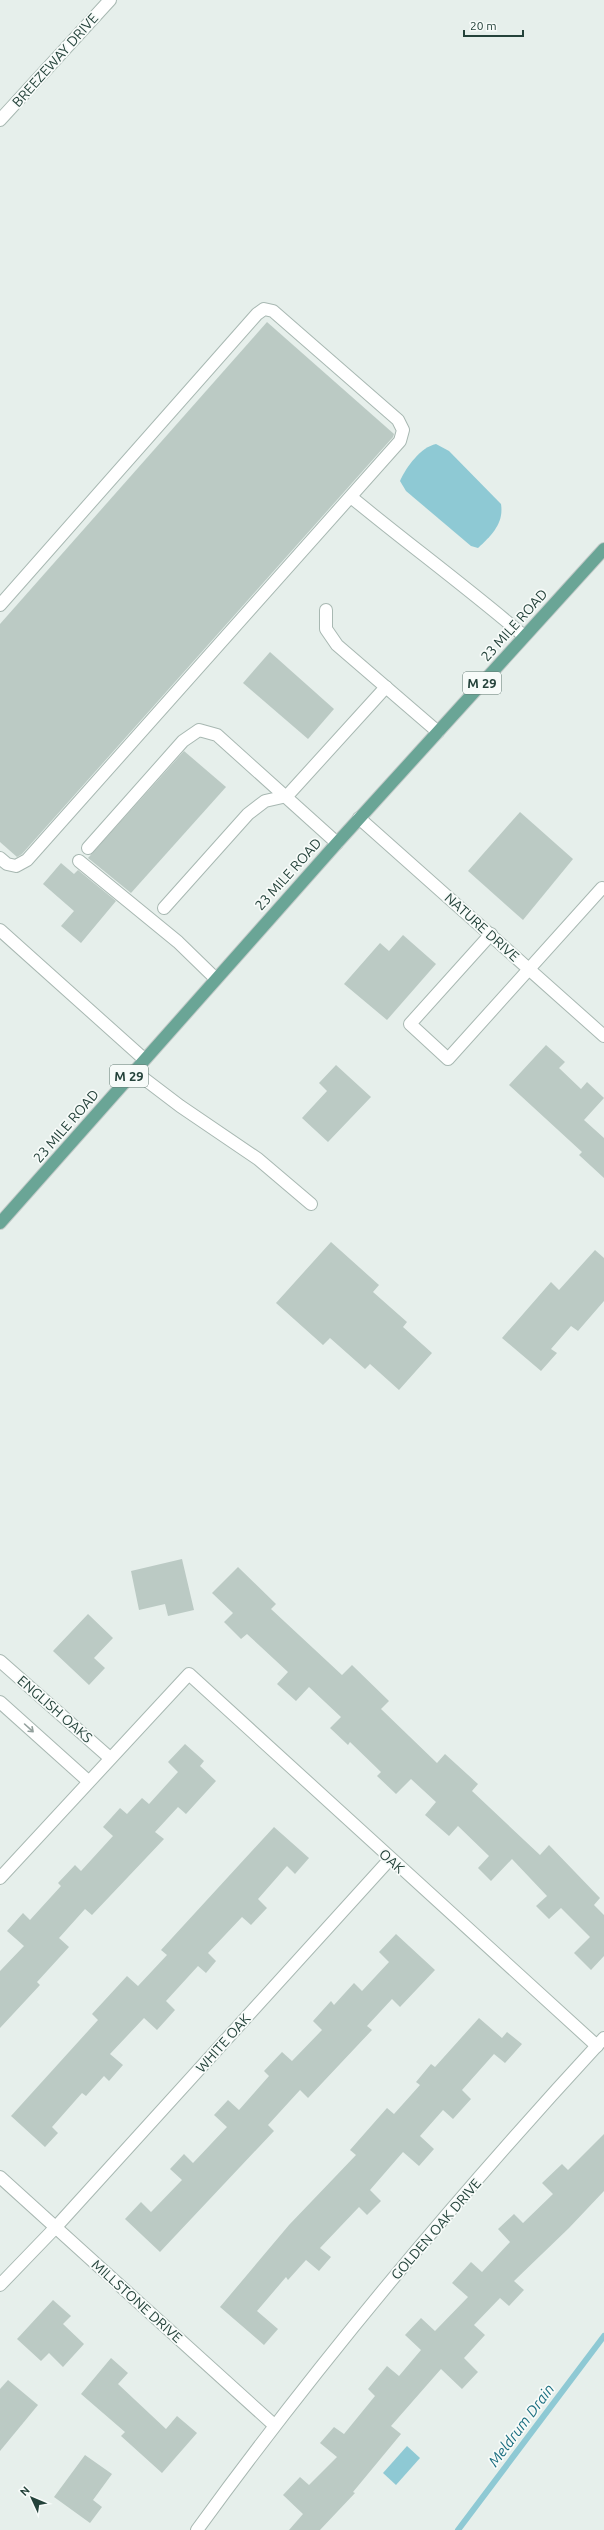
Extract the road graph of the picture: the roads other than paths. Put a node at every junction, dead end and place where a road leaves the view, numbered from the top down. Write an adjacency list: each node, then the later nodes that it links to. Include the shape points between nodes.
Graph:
1 (110, 0): 2 (street, BREEZEWAY DRIVE)
2 (0, 120)
3 (350, 497): 5 (street, via 400,441 404,430 398,420 273,311 264,309); 7 (street); 14 (street, via 27,860 16,866 7,864)
4 (604, 549): 7 (main road, 23 MILE ROAD / M 29)
5 (0, 605)
6 (326, 610): 8 (street, via 326,629 338,645)
7 (524, 636): 9 (main road, 23 MILE ROAD / M 29)
8 (386, 687): 9 (street); 10 (street)
9 (438, 732): 11 (main road, 23 MILE ROAD / M 29)
10 (287, 796): 12 (street); 13 (street, via 217,735 199,730 183,741); 17 (street, via 265,801 248,814)
11 (359, 818): 12 (main road, 23 MILE ROAD / M 29); 19 (street, NATURE DRIVE)
12 (337, 843): 21 (main road, 23 MILE ROAD / M 29)
13 (88, 848)
14 (0, 858)
15 (79, 861): 21 (street, via 178,942)
16 (602, 888): 20 (street)
17 (164, 908)
18 (0, 930): 23 (street)
19 (492, 934): 20 (street, NATURE DRIVE); 20 (street, via 410,1024 448,1059)
20 (529, 970): 22 (street, NATURE DRIVE)
21 (215, 978): 23 (main road, 23 MILE ROAD / M 29)
22 (604, 1036)
23 (144, 1059): 24 (main road, 23 MILE ROAD / M 29)
24 (134, 1070): 25 (street, via 180,1106 258,1159); 26 (main road, 23 MILE ROAD / M 29)
25 (311, 1204)
26 (0, 1223)
27 (0, 1661): 29 (street, ENGLISH OAKS)
28 (0, 1702): 30 (street, one-way to 30)
29 (110, 1758): 30 (street); 31 (street, OAK, via 189,1674)
30 (88, 1781): 32 (street)
31 (390, 1859): 33 (street, OAK); 35 (street, WHITE OAK)
32 (0, 1878)
33 (600, 2042): 37 (street, GOLDEN OAK DRIVE, via 374,2299)
34 (0, 2177): 35 (street, MILLSTONE DRIVE)
35 (55, 2228): 36 (street, WHITE OAK); 37 (street, MILLSTONE DRIVE)
36 (0, 2285)
37 (274, 2425): 38 (street, GOLDEN OAK DRIVE)
38 (197, 2530)

